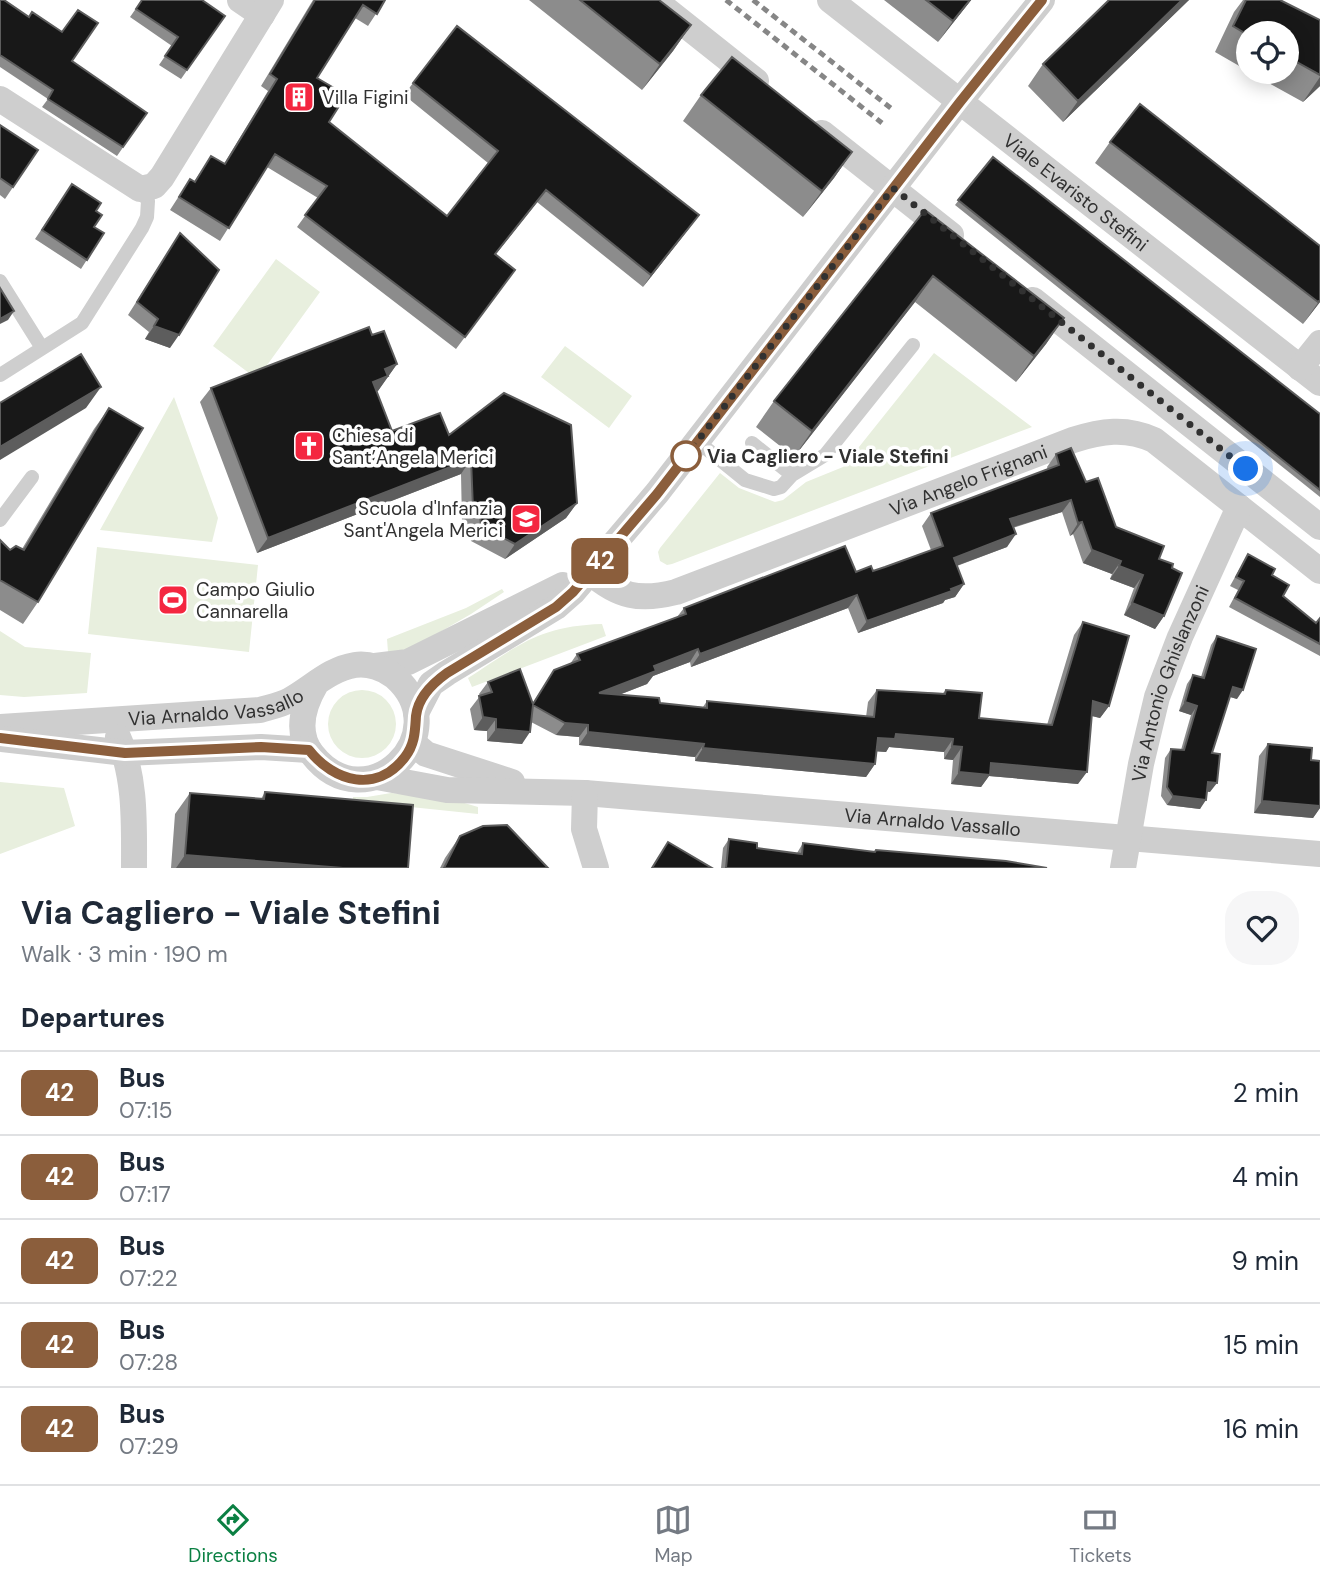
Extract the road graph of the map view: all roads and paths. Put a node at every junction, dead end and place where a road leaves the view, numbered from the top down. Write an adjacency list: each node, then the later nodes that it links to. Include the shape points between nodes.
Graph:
1 (240, 0): 5 (street)
2 (654, 0): 6 (street)
3 (830, 0): 8 (street, Viale Evaristo Stefini)
4 (1042, 0): 8 (street)
5 (267, 8): 11 (street, via 162,177 154,186)
6 (779, 98)
7 (0, 99): 11 (street)
8 (960, 102): 10 (street); 19 (street, Viale Evaristo Stefini)
9 (799, 115): 10 (street)
10 (893, 188): 12 (street); 20 (street)
11 (140, 189): 17 (lane, via 148,201 142,228 82,323)
12 (976, 254)
13 (0, 281): 17 (lane)
14 (1019, 288): 26 (street)
15 (1320, 343): 19 (street)
16 (913, 345): 22 (lane, via 825,455)
17 (42, 348): 18 (lane)
18 (0, 375)
19 (1310, 376)
20 (697, 441): 22 (lane, via 745,480 774,489); 28 (street)
21 (752, 443): 22 (lane)
22 (792, 475)
23 (32, 477): 25 (lane)
24 (1238, 507): 27 (street, Via Angelo Frignani); 28 (street, Via Angelo Frignani, via 1154,440 1111,431 1073,440 676,592 657,597 620,594); 41 (street, Via Antonio Ghislanzoni, via 1157,697)
25 (0, 520)
26 (1320, 527)
27 (1320, 571)
28 (590, 572): 29 (street, Via Arnaldo Vassallo, via 408,662); 31 (street, via 556,607 431,684)
29 (375, 666): 30 (street, Via Arnaldo Vassallo, via 339,668); 31 (street, via 404,686)
30 (316, 684): 32 (street, Via Arnaldo Vassallo, via 287,702 260,710); 36 (street, Via Arnaldo Vassallo, via 302,718)
31 (416, 713): 35 (street)
32 (110, 720): 33 (street, Via Arnaldo Vassallo); 37 (street)
33 (0, 727)
34 (0, 738): 37 (street, Via Arnaldo Vassallo)
35 (412, 743): 38 (street, via 404,758); 39 (street, Via Arnaldo Vassallo, via 426,754)
36 (309, 750): 37 (street, Via Arnaldo Vassallo, via 261,747); 38 (street, Via Arnaldo Vassallo, via 333,774 348,779)
37 (125, 753): 43 (street, via 134,815)
38 (377, 777): 39 (street, Via Arnaldo Vassallo, via 447,790)
39 (544, 792): 40 (street, Via Arnaldo Vassallo)
40 (585, 793): 41 (street, Via Arnaldo Vassallo); 44 (street, via 584,829)
41 (1128, 837): 42 (street, Via Arnaldo Vassallo); 45 (street, Via Antonio Ghislanzoni)
42 (1320, 854)
43 (134, 868)
44 (596, 868)
45 (1123, 868)

